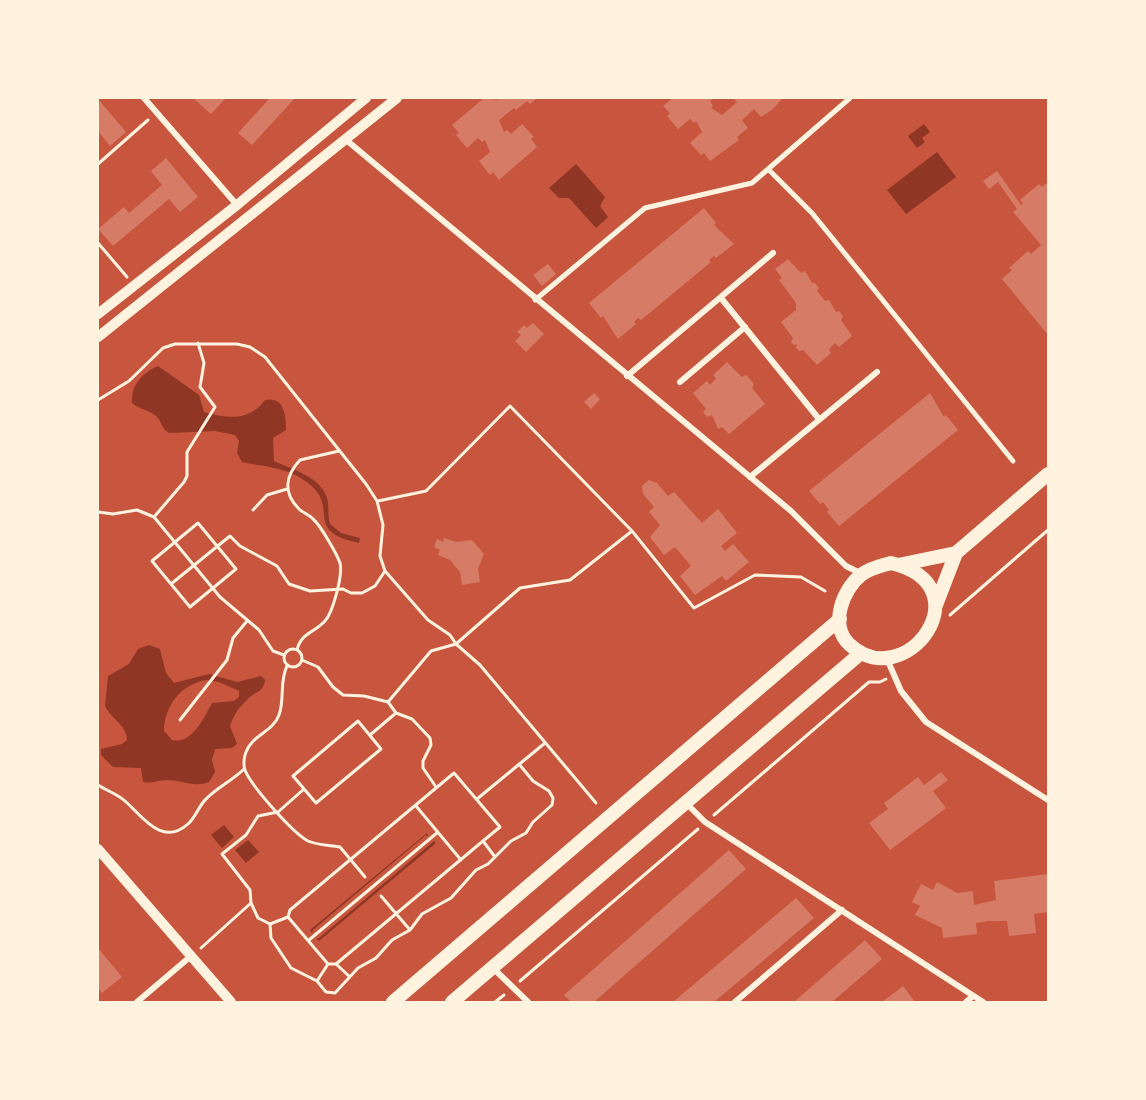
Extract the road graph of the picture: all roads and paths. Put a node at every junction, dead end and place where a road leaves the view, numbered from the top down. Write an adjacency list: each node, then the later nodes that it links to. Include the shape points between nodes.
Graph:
1 (144, 98): 5 (street)
2 (366, 98): 9 (street)
3 (397, 98): 6 (street)
4 (850, 98): 8 (street)
5 (157, 112): 7 (path); 9 (street)
6 (345, 139): 14 (street); 17 (street)
7 (98, 164)
8 (768, 169): 14 (street, via 752,183 645,208); 25 (street, via 812,213)
9 (237, 205): 12 (street)
10 (98, 243): 12 (path)
11 (773, 253): 13 (street)
12 (134, 285): 15 (street)
13 (721, 298): 16 (street); 20 (street)
14 (536, 300): 20 (street)
15 (98, 314)
16 (745, 327): 21 (street); 23 (street)
17 (98, 337)
18 (197, 343): 22 (path, via 163,348 129,381); 24 (path, via 237,344 265,357); 32 (path, via 204,363 200,387 215,407 187,452 184,482)
19 (877, 372): 23 (street)
20 (627, 376): 27 (street)
21 (680, 382)
22 (98, 400)
23 (819, 419): 27 (street)
24 (339, 451): 28 (path, via 300,460 293,467); 29 (path)
25 (1013, 461)
26 (1048, 474): 37 (main road)
27 (750, 477): 41 (street, via 819,536 846,566)
28 (287, 489): 30 (path, via 267,495); 44 (path, via 299,509 316,522 332,545 340,564)
29 (377, 501): 34 (path, via 426,491 510,406); 40 (path, via 383,525 380,556)
30 (253, 510)
31 (98, 512): 32 (path, via 137,510)
32 (154, 517): 35 (path)
33 (1048, 530): 49 (path, via 950,613)
34 (632, 531): 45 (path, via 694,609 755,575 801,577); 50 (path, via 570,580 520,588)
35 (175, 542): 36 (path, via 198,523); 38 (path); 42 (path, via 152,561)
36 (217, 546): 38 (path); 43 (path, via 236,569); 44 (path, via 230,536 240,546 277,566 284,579 295,587 317,592)
37 (956, 553): 39 (main road); 46 (main road)
38 (194, 565): 42 (path); 43 (path)
39 (898, 565): 41 (main road, via 891,563); 46 (main road, via 921,575 932,589)
40 (385, 570): 44 (path, via 366,592); 50 (path, via 428,620)
41 (862, 574): 47 (main road, via 845,596)
42 (171, 584): 43 (path, via 190,607)
43 (213, 588): 48 (path)
44 (337, 590): 51 (path, via 327,618 301,638)
45 (825, 591)
46 (936, 605): 54 (main road, via 934,622 926,635 914,646)
47 (840, 619): 52 (main road, via 845,640); 102 (main road)
48 (247, 621): 53 (path, via 259,630 273,651); 60 (path, via 232,638 227,660)
49 (948, 621)
50 (456, 644): 58 (path, via 431,651); 62 (path, via 480,665)
51 (297, 650): 53 (path, via 288,650); 55 (path)
52 (861, 653): 54 (main road); 71 (main road)
53 (284, 655): 56 (path)
54 (887, 659): 69 (street, via 901,691 926,722)
55 (302, 660): 56 (path, via 296,667); 58 (path, via 318,667 343,695)
56 (287, 666): 64 (path, via 282,678 279,715 251,743)
57 (883, 681): 74 (path, via 869,682)
58 (388, 702): 59 (path)
59 (396, 713): 61 (path); 66 (path, via 412,719 430,738 423,768)
60 (180, 720)
61 (370, 735): 67 (path, via 358,721 293,776); 67 (path, via 381,749 324,797 316,803)
62 (545, 743): 63 (path); 70 (path)
63 (519, 764): 68 (path); 79 (path, via 533,781 549,791 552,805 532,822 526,833 511,840)
64 (244, 769): 65 (path, via 210,795 187,825 171,832 146,824 126,802); 73 (path, via 254,787)
65 (98, 785)
66 (436, 787): 68 (path, via 454,773); 72 (path)
67 (304, 789): 73 (path)
68 (477, 799): 77 (path, via 500,827)
69 (1048, 800)
70 (596, 803)
71 (686, 803): 85 (street, via 699,818); 94 (main road)
72 (415, 805): 76 (path); 80 (path)
73 (278, 812): 80 (path, via 309,842 340,847); 84 (path, via 258,816 246,835 222,854 250,890)
74 (712, 816)
75 (698, 829): 97 (path)
76 (438, 832): 81 (path); 90 (path)
77 (483, 841): 79 (path); 81 (path)
78 (98, 849): 91 (street)
79 (495, 857): 89 (path, via 451,898 422,914)
80 (350, 860): 82 (path); 87 (path, via 290,910)
81 (461, 860): 86 (path)
82 (365, 877)
83 (381, 896): 86 (path)
84 (251, 903): 88 (path, via 258,918); 91 (path)
85 (842, 910): 99 (street); 106 (street)
86 (396, 914): 89 (path); 93 (path)
87 (288, 917): 88 (path); 90 (path)
88 (270, 924): 96 (path, via 271,938 291,968)
89 (410, 930): 95 (path, via 392,940)
90 (309, 940): 92 (path)
91 (191, 956): 100 (street); 101 (street)
92 (328, 964): 93 (path); 96 (path)
93 (336, 964): 95 (path)
94 (493, 968): 103 (main road); 105 (street)
95 (351, 977): 96 (path, via 334,993 326,992)
96 (317, 981)
97 (518, 982)
98 (504, 994): 104 (path)
99 (973, 996): 107 (street); 108 (street)
100 (137, 1002)
101 (231, 1002)
102 (393, 1002)
103 (452, 1002)
104 (495, 1002)
105 (528, 1002)
106 (735, 1002)
107 (966, 1002)
108 (983, 1002)

